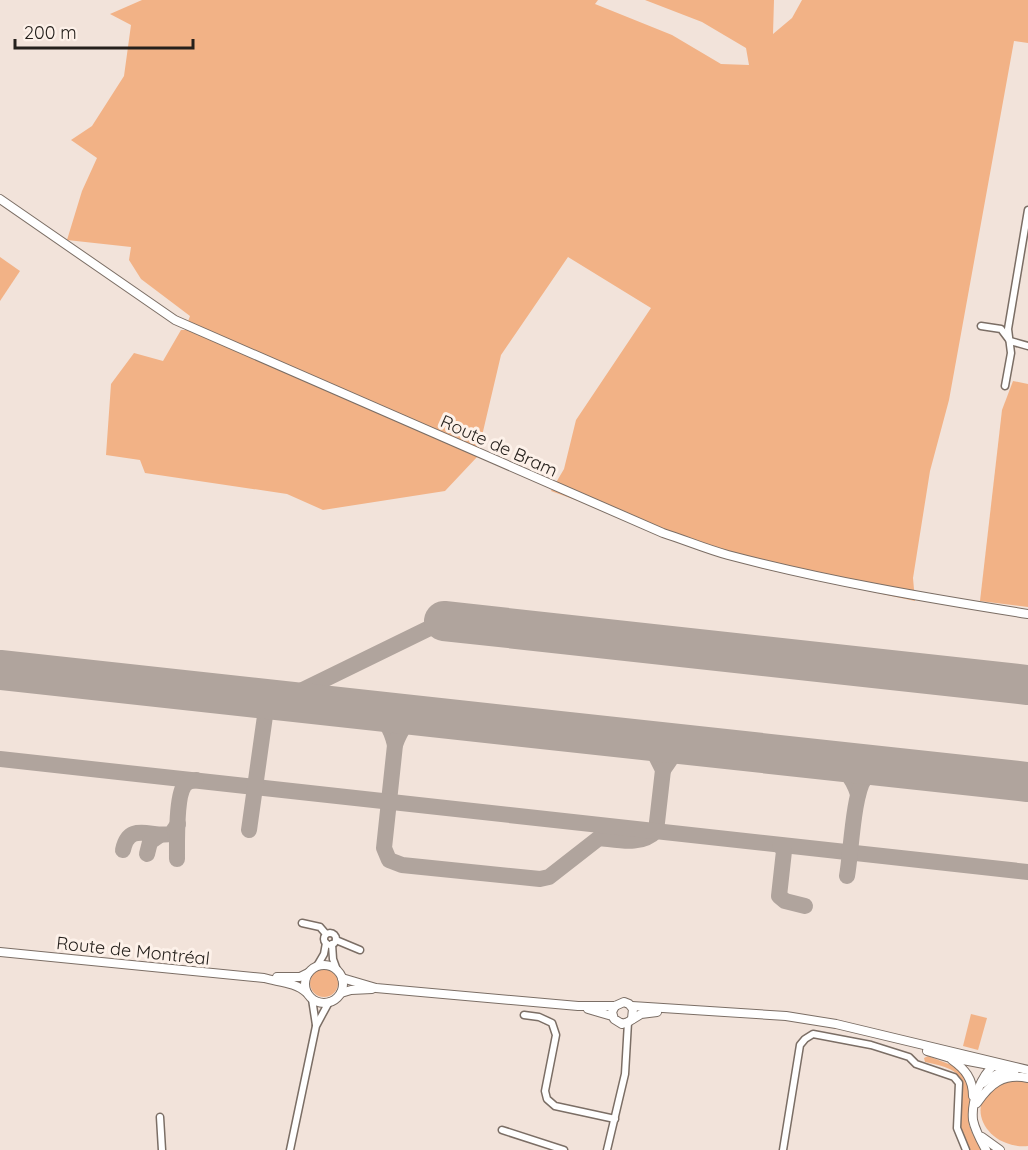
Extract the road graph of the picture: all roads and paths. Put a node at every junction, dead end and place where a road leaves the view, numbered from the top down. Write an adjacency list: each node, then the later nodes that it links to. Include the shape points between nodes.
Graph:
1 (0, 199): 7 (main road, Route de Bram, via 175,320 663,533 794,572)
2 (1028, 210): 4 (street, via 1008,329)
3 (981, 326): 4 (street, via 1001,329)
4 (1010, 341): 5 (street); 6 (street)
5 (1028, 346)
6 (1005, 386)
7 (1028, 614)
8 (302, 923): 9 (street, via 320,927)
9 (326, 934): 10 (street, via 324,940); 10 (street, via 333,933)
10 (332, 942): 11 (street); 13 (street); 14 (street)
11 (360, 950)
12 (0, 952): 16 (main road, Route de Montréal)
13 (317, 966): 14 (main road, via 328,965); 15 (main road)
14 (338, 970): 17 (main road)
15 (308, 973): 16 (main road, Route de Montréal); 20 (main road, via 305,982)
16 (264, 978): 20 (main road, Route de Montréal, via 288,983)
17 (342, 978): 18 (main road); 19 (main road)
18 (376, 988): 19 (main road); 22 (main road)
19 (341, 993): 21 (main road)
20 (310, 996): 21 (main road); 30 (street)
21 (329, 1002): 30 (street)
22 (578, 1006): 23 (main road); 27 (main road)
23 (615, 1006): 24 (main road, via 624,1002); 27 (main road)
24 (632, 1006): 25 (main road); 28 (main road)
25 (674, 1010): 28 (main road, via 641,1014); 31 (main road, via 786,1016)
26 (524, 1015): 40 (street, via 552,1023 556,1035 544,1090 547,1099 555,1106)
27 (612, 1016): 29 (main road)
28 (630, 1021): 29 (main road); 32 (street)
29 (619, 1023): 32 (street)
30 (316, 1026): 44 (street)
31 (883, 1036): 33 (main road); 34 (main road)
32 (626, 1040): 40 (street, via 625,1074)
33 (947, 1057): 34 (main road); 38 (main road, via 970,1078)
34 (996, 1064): 35 (main road); 36 (main road); 37 (main road)
35 (1008, 1069): 36 (main road); 37 (main road)
36 (1028, 1073): 38 (main road, via 996,1082)
37 (982, 1084): 38 (main road)
38 (974, 1107): 42 (main road, via 973,1122)
39 (160, 1117): 43 (street)
40 (615, 1119): 46 (street)
41 (502, 1130): 45 (street)
42 (978, 1133): 49 (main road); 50 (main road)
43 (162, 1150)
44 (290, 1150)
45 (564, 1150)
46 (607, 1150)
47 (783, 1150): 48 (street, via 800,1045 813,1034 871,1045 954,1077 959,1092 957,1128)
48 (966, 1150)
49 (986, 1150)
50 (1000, 1150)

